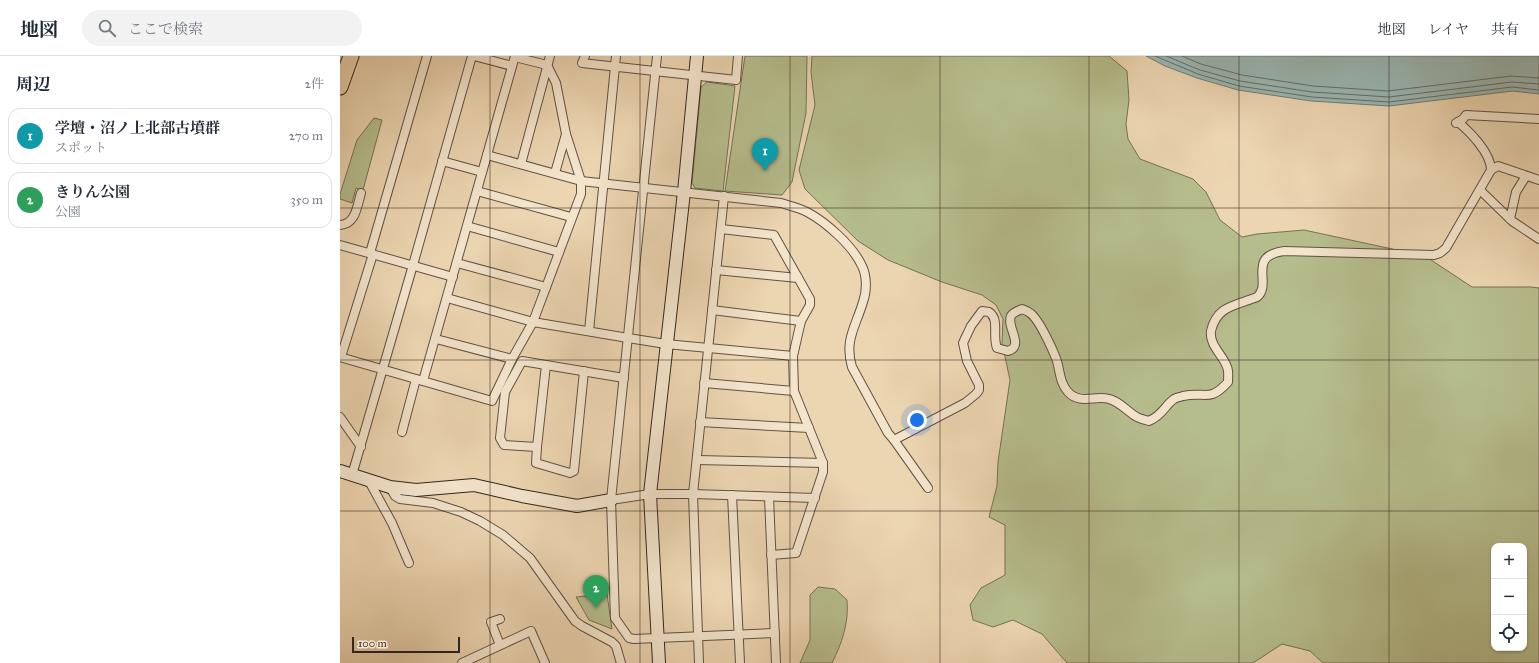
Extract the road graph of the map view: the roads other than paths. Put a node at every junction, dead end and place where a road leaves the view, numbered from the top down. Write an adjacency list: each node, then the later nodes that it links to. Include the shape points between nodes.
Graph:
1 (351, 56): 16 (highway)
2 (427, 56): 43 (street)
3 (473, 56): 12 (street); 20 (street)
4 (515, 56): 11 (street); 12 (street)
5 (550, 56): 11 (street)
6 (585, 56): 13 (street, via 582,63)
7 (616, 56): 13 (street)
8 (657, 56): 14 (street)
9 (697, 56): 15 (street)
10 (738, 56): 15 (street, via 736,80)
11 (547, 65): 18 (street, via 556,83); 21 (street)
12 (512, 66): 19 (street)
13 (615, 67): 14 (street); 28 (street)
14 (656, 72): 15 (street); 29 (street)
15 (695, 75): 32 (street)
16 (340, 87)
17 (1539, 118): 22 (street, via 1466,115 1457,122 1471,133 1491,164)
18 (566, 134): 24 (street); 27 (street)
19 (488, 155): 21 (street); 23 (street)
20 (442, 161): 23 (street); 45 (street)
21 (520, 164): 24 (street)
22 (1491, 170): 25 (street, via 1498,166); 30 (street)
23 (482, 172): 31 (street)
24 (555, 173): 27 (street)
25 (1526, 176): 26 (street); 36 (street, via 1516,192)
26 (1539, 180)
27 (581, 181): 28 (street); 35 (street, via 581,194)
28 (604, 184): 29 (street); 54 (street)
29 (643, 188): 32 (street); 55 (street)
30 (1480, 190): 36 (street); 73 (street, via 1446,248 1434,255 1275,252 1261,266 1262,289 1257,297 1231,306 1221,313 1211,332 1212,342 1228,368 1228,382 1220,391 1210,396 1188,395 1175,398 1158,417 1149,421 1137,417 1111,399 1103,397 1085,400 1070,393 1061,380 1051,347 1030,312 1022,309 1011,317 1010,324 1015,344 1014,348 1008,351 997,348 994,342 994,317 989,312 982,311 963,343 967,361 979,390 965,403)
31 (477, 191): 35 (street); 38 (street)
32 (684, 192): 34 (street); 57 (street)
33 (361, 194): 37 (street, via 354,217)
34 (724, 196): 39 (street); 73 (street, via 781,203 807,212 854,253 862,266 866,287 864,301 850,336 849,357 884,427)
35 (571, 217): 42 (street)
36 (1510, 219): 40 (street)
37 (340, 225)
38 (467, 226): 42 (street); 44 (street)
39 (721, 230): 46 (street); 48 (street, via 774,235)
40 (1539, 239)
41 (340, 245): 43 (street)
42 (558, 252): 49 (street)
43 (372, 254): 45 (street); 60 (street)
44 (457, 263): 47 (street); 49 (street)
45 (413, 266): 47 (street); 63 (street)
46 (716, 270): 48 (street); 51 (street)
47 (453, 277): 50 (street)
48 (798, 278): 52 (street, via 810,299 810,305)
49 (546, 287): 53 (street)
50 (447, 298): 53 (street); 56 (street)
51 (712, 310): 52 (street); 58 (street)
52 (801, 320): 59 (street)
53 (533, 322): 54 (street); 61 (street)
54 (589, 331): 55 (street)
55 (628, 338): 57 (street); 65 (street)
56 (436, 339): 61 (street); 66 (street)
57 (666, 344): 58 (street); 82 (street)
58 (708, 349): 59 (street); 67 (street)
59 (793, 356): 68 (street)
60 (341, 357): 63 (street)
61 (512, 359): 66 (street, via 492,401)
62 (546, 365): 64 (street); 75 (street); 75 (street, via 522,361 505,392 500,438 504,445)
63 (382, 370): 66 (street); 74 (street)
64 (584, 371): 65 (street); 75 (street, via 574,471 570,473 536,463)
65 (624, 378): 87 (street)
66 (420, 380): 72 (street)
67 (704, 383): 68 (street); 70 (street)
68 (794, 391): 71 (street)
69 (340, 417): 74 (street)
70 (700, 422): 71 (street); 76 (street)
71 (809, 428): 77 (street)
72 (402, 432)
73 (894, 440): 81 (street)
74 (361, 447): 78 (street)
75 (537, 448)
76 (697, 460): 77 (street); 83 (street)
77 (823, 463): 86 (street, via 823,472)
78 (346, 473): 79 (street)
79 (369, 481): 80 (street); 89 (street, via 392,523)
80 (390, 487): 87 (street, via 416,490 474,485 577,506); 98 (street, via 395,496 404,501 433,503 460,512 503,535 530,558 575,621 616,646)
81 (928, 488)
82 (650, 494): 83 (street); 87 (street); 94 (street)
83 (693, 494): 84 (street); 93 (street)
84 (732, 495): 85 (street); 92 (street)
85 (769, 497): 86 (street); 88 (street)
86 (815, 498): 88 (street, via 796,553)
87 (611, 500): 94 (street, via 615,618 629,638)
88 (771, 555): 91 (street)
89 (409, 563)
90 (500, 619): 95 (street, via 491,622)
91 (775, 633): 92 (street); 102 (street)
92 (739, 635): 93 (street); 101 (street)
93 (698, 636): 94 (street); 100 (street)
94 (658, 638): 99 (street)
95 (500, 645): 96 (street); 97 (street, via 530,631)
96 (462, 663)
97 (545, 663)
98 (621, 663)
99 (659, 663)
100 (699, 663)
101 (740, 663)
102 (776, 663)

